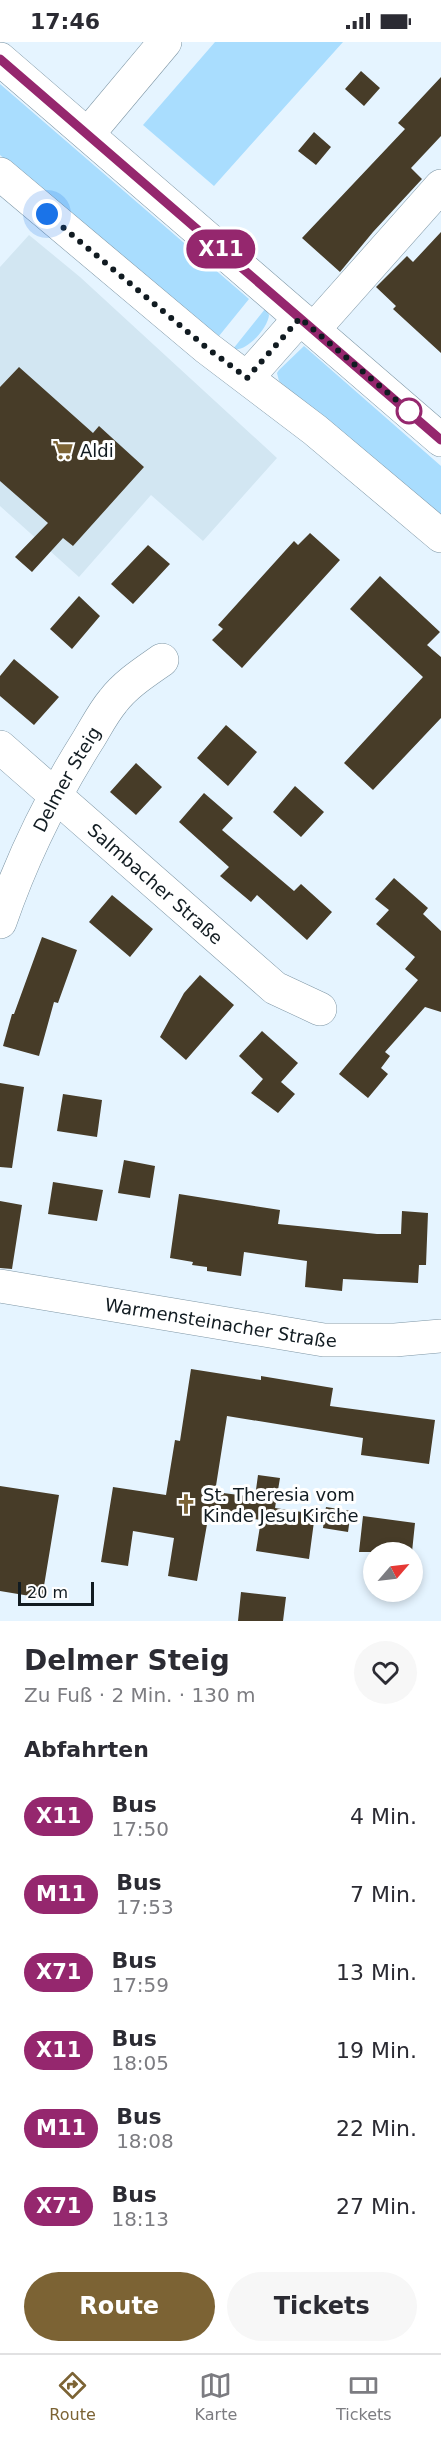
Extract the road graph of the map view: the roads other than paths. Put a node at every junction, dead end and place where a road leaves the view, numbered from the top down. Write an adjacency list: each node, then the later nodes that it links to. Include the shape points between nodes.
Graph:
1 (165, 42): 3 (street)
2 (0, 59): 3 (street)
3 (88, 134): 6 (street)
4 (0, 174): 7 (street)
5 (441, 186): 6 (street)
6 (307, 323): 7 (street); 8 (street)
7 (247, 378): 9 (street)
8 (441, 440)
9 (441, 536)
10 (162, 660): 12 (street, Delmer Steig, via 113,700)
11 (0, 747): 12 (street, Salmbacher Straße)
12 (55, 794): 13 (street, Delmer Steig); 14 (street, Salmbacher Straße, via 275,988)
13 (0, 921)
14 (320, 1009)
15 (0, 1286): 16 (street, Warmensteinacher Straße, via 324,1340)
16 (441, 1336)

